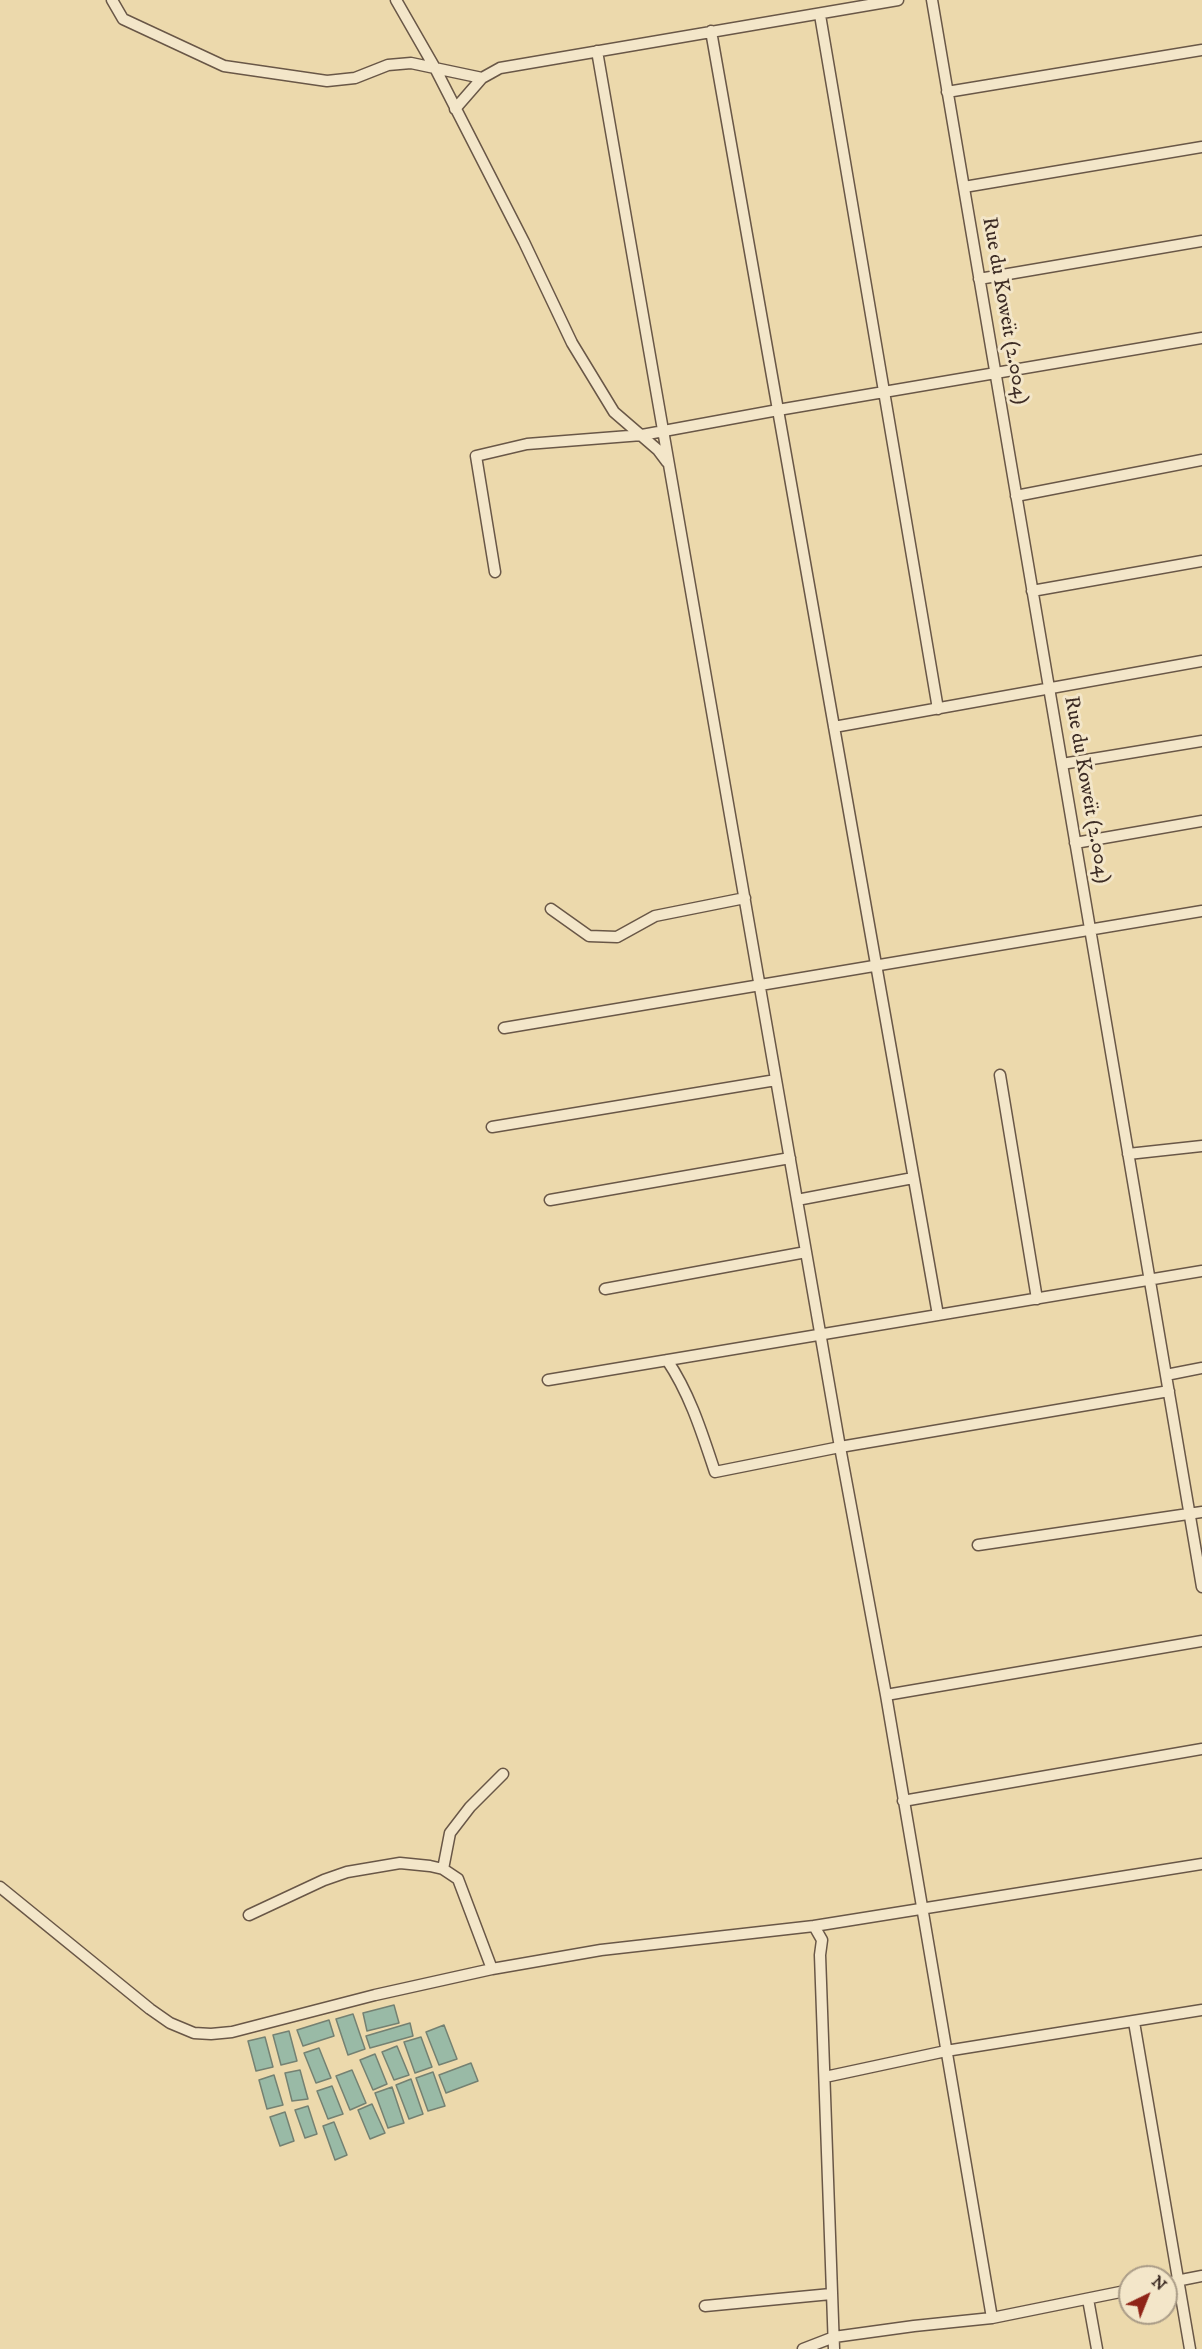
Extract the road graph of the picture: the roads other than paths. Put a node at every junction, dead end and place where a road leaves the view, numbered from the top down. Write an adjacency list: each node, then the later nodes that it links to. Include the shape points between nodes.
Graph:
1 (112, 0): 9 (street, via 123,19 224,66 327,81 355,78 402,63)
2 (396, 0): 9 (street)
3 (898, 0): 5 (street)
4 (932, 0): 11 (street, Rue du Koweït (2.004))
5 (820, 15): 6 (street); 19 (street)
6 (711, 32): 8 (street); 20 (street)
7 (1202, 50): 11 (street)
8 (597, 51): 10 (street, via 500,68); 21 (street)
9 (435, 68): 10 (street); 12 (street)
10 (482, 78): 12 (street)
11 (947, 92): 14 (street, Rue du Koweït (2.004))
12 (455, 109): 22 (street, via 572,343 614,412)
13 (1202, 147): 14 (street)
14 (963, 187): 16 (street, Rue du Koweït (2.004))
15 (1202, 242): 16 (street)
16 (979, 279): 18 (street, Rue du Koweït (2.004))
17 (1202, 338): 18 (street)
18 (995, 374): 19 (street); 25 (street, Rue du Koweït (2.004))
19 (884, 393): 20 (street); 31 (street)
20 (778, 410): 21 (street); 32 (street)
21 (663, 431): 22 (street); 24 (street)
22 (642, 435): 24 (street); 27 (street, via 527,444 476,456)
23 (1202, 460): 25 (street)
24 (669, 465): 37 (street)
25 (1016, 496): 28 (street, Rue du Koweït (2.004))
26 (1202, 561): 28 (street)
27 (495, 572)
28 (1032, 591): 30 (street, Rue du Koweït (2.004))
29 (1202, 661): 30 (street)
30 (1049, 688): 31 (street); 34 (street, Rue du Koweït (2.004))
31 (938, 709): 32 (street)
32 (834, 727): 41 (street)
33 (1202, 741): 34 (street)
34 (1062, 764): 36 (street, Rue du Koweït (2.004))
35 (1202, 821): 36 (street)
36 (1075, 843): 40 (street, Rue du Koweït (2.004))
37 (745, 898): 38 (street, via 656,916 617,937 589,936); 42 (street)
38 (551, 909)
39 (1202, 911): 40 (street)
40 (1090, 930): 41 (street); 48 (street, Rue du Koweït (2.004))
41 (876, 965): 42 (street); 50 (street)
42 (760, 985): 43 (street); 45 (street)
43 (504, 1028)
44 (1000, 1075): 57 (street)
45 (776, 1080): 46 (street); 49 (street)
46 (492, 1127)
47 (1202, 1146): 48 (street)
48 (1128, 1154): 55 (street, Rue du Koweït (2.004))
49 (790, 1158): 51 (street); 52 (street)
50 (913, 1178): 52 (street); 58 (street)
51 (550, 1200)
52 (797, 1200): 53 (street)
53 (807, 1252): 56 (street); 59 (street)
54 (1202, 1271): 55 (street)
55 (1150, 1280): 57 (street); 62 (street, Rue du Koweït (2.004))
56 (605, 1289)
57 (1037, 1299): 58 (street)
58 (938, 1315): 59 (street)
59 (821, 1334): 60 (street); 65 (street)
60 (667, 1360): 63 (street); 65 (street, via 696,1416 715,1472)
61 (1202, 1368): 62 (street)
62 (1166, 1375): 64 (street, Rue du Koweït (2.004))
63 (548, 1380)
64 (1168, 1391): 65 (street); 67 (street, Rue du Koweït (2.004))
65 (840, 1448): 71 (street)
66 (1202, 1512): 67 (street)
67 (1190, 1514): 68 (street); 69 (street, Rue du Koweït (2.004))
68 (978, 1545)
69 (1202, 1587)
70 (1202, 1641): 71 (street)
71 (886, 1695): 74 (street)
72 (1202, 1749): 74 (street)
73 (503, 1774): 76 (street, via 470,1806 450,1833)
74 (903, 1801): 78 (street)
75 (1202, 1864): 78 (street)
76 (443, 1869): 79 (street, via 400,1863 347,1872); 81 (street, via 458,1879)
77 (0, 1887): 81 (street, via 150,2009 194,2033 232,2032)
78 (921, 1910): 80 (street); 84 (street)
79 (249, 1915)
80 (814, 1926): 81 (street, via 601,1950); 85 (street, via 822,1940)
81 (492, 1970)
82 (1202, 2010): 83 (street)
83 (1134, 2022): 84 (street); 86 (street)
84 (946, 2051): 85 (street); 93 (street)
85 (825, 2077): 90 (street)
86 (1175, 2265)
87 (1202, 2276): 88 (street)
88 (1178, 2281): 98 (street)
89 (1118, 2293): 91 (street)
90 (831, 2295): 92 (street); 94 (street)
91 (1089, 2299): 93 (street); 97 (street)
92 (705, 2306)
93 (992, 2318): 94 (street)
94 (834, 2337): 95 (street); 96 (street)
95 (803, 2349)
96 (834, 2349)
97 (1097, 2349)
98 (1190, 2349)

